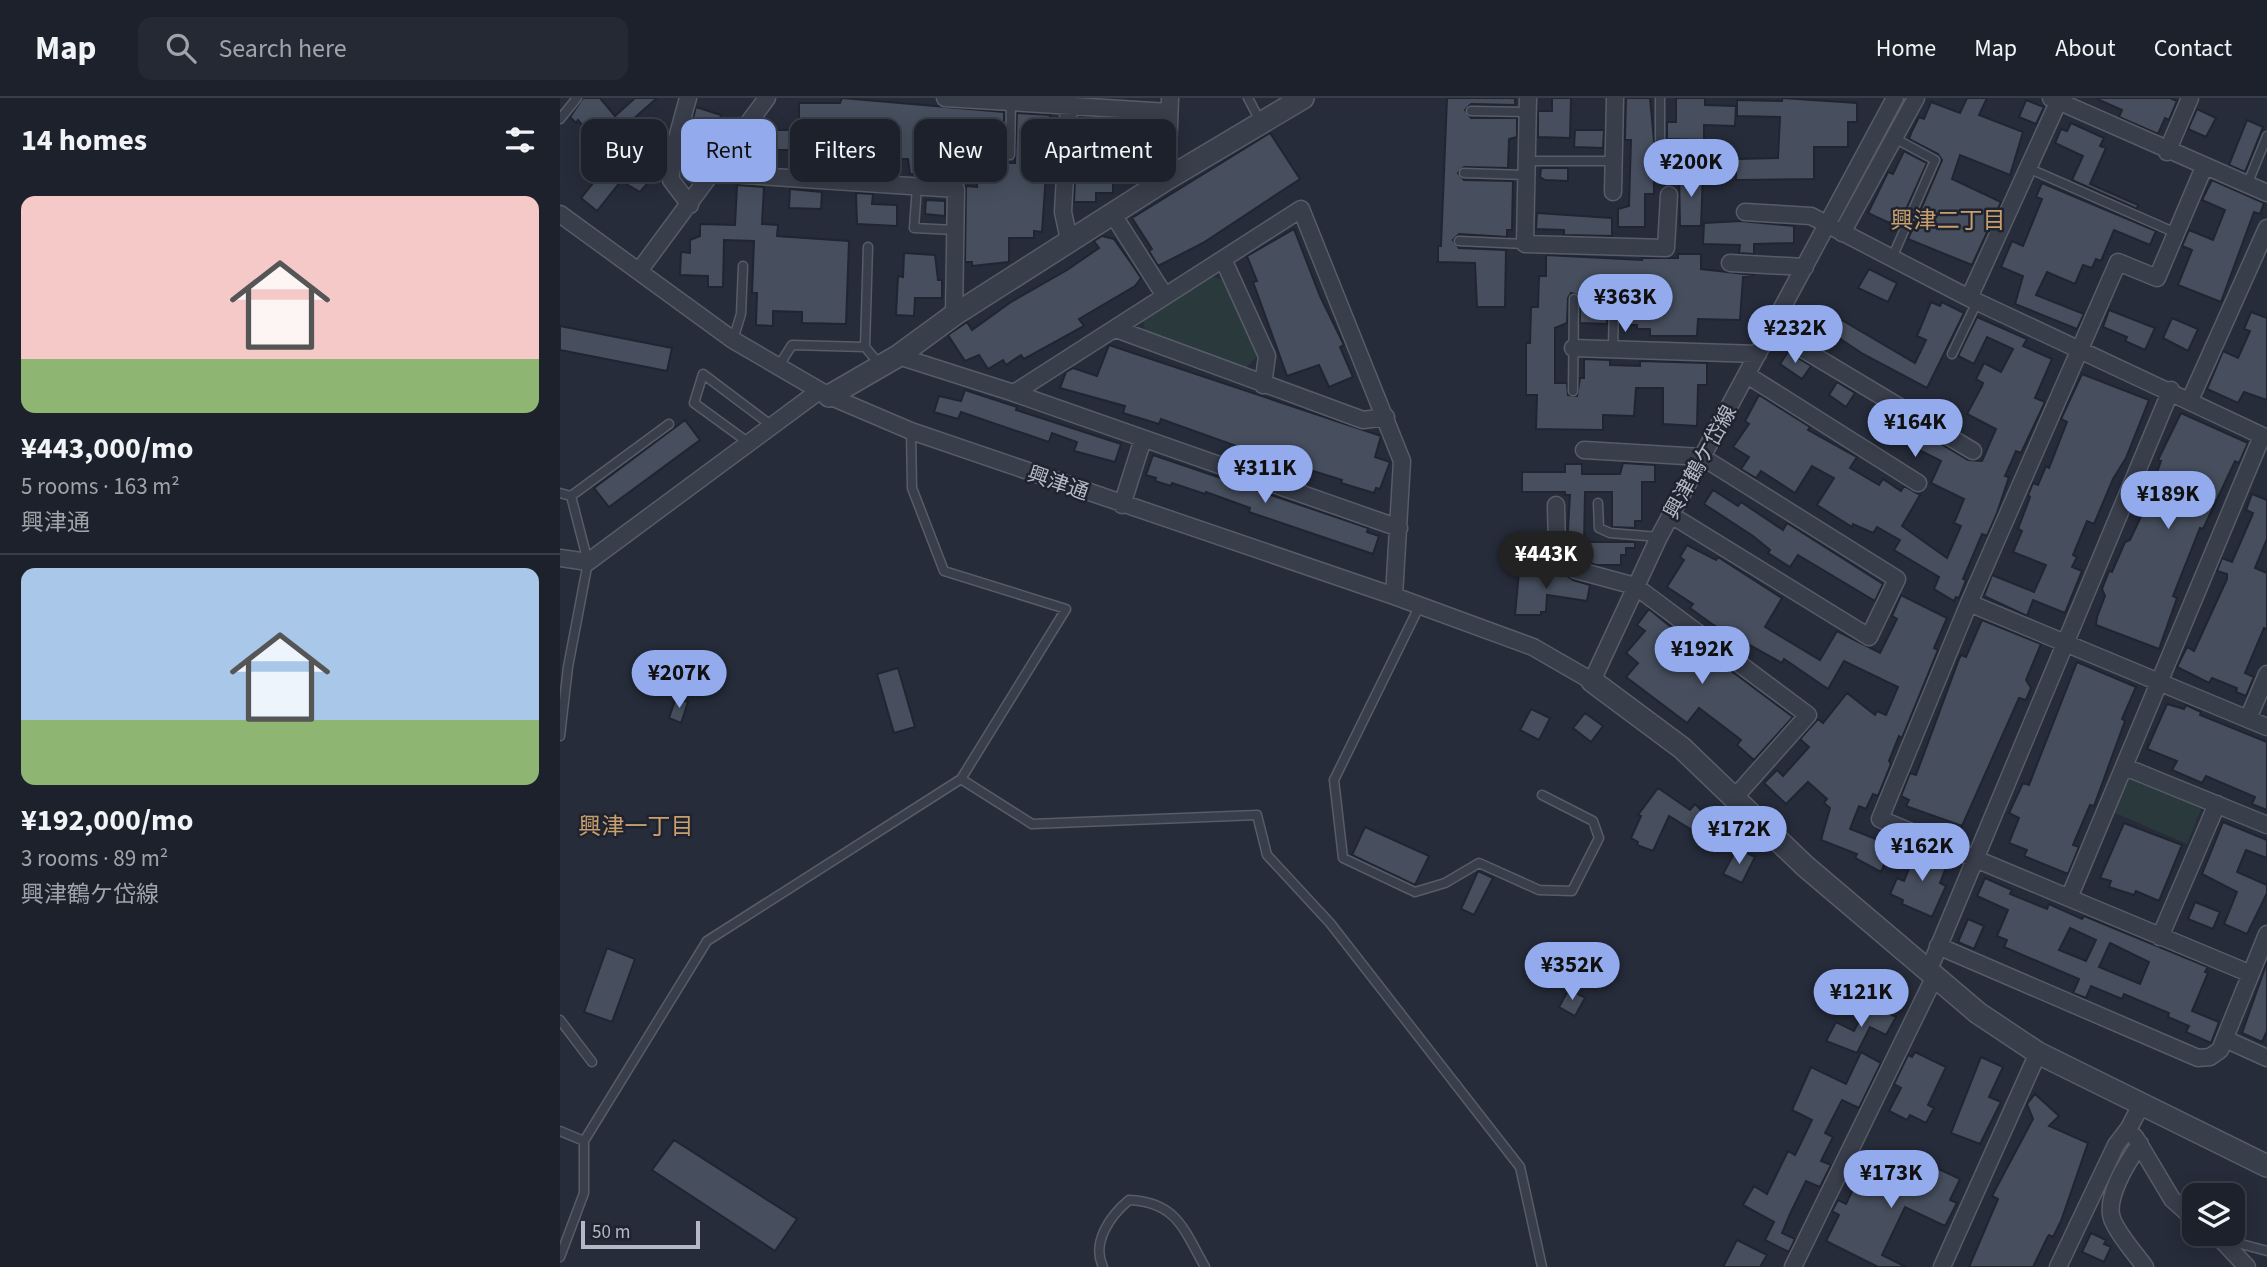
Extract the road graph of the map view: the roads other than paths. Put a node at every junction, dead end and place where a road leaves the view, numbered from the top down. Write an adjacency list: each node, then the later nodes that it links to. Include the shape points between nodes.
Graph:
1 (577, 98): 18 (lane)
2 (688, 98): 42 (street, via 671,180)
3 (767, 98): 19 (street)
4 (945, 98): 13 (street)
5 (1248, 98): 20 (lane)
6 (1303, 98): 20 (street)
7 (1615, 98): 26 (street)
8 (1660, 98): 23 (lane)
9 (1895, 98): 48 (street, 興津鶴ケ岱線)
10 (1916, 98): 22 (street)
11 (2190, 98): 24 (street)
12 (2057, 99): 24 (street); 29 (street)
13 (1011, 102): 14 (street); 25 (lane)
14 (1069, 105): 15 (street); 50 (street, via 1063,212)
15 (1169, 105)
16 (1527, 105): 17 (lane); 28 (street)
17 (1471, 111)
18 (560, 119)
19 (752, 119)
20 (1260, 121): 30 (street)
21 (2267, 136): 36 (lane)
22 (1894, 138): 48 (street); 55 (lane, via 1936,160)
23 (1660, 140)
24 (2167, 152): 27 (street)
25 (1007, 155)
26 (1613, 161): 28 (lane); 39 (street)
27 (2204, 167): 36 (street); 49 (street)
28 (1527, 168): 31 (lane); 52 (street)
29 (2027, 168): 49 (lane); 62 (street)
30 (1176, 173)
31 (1464, 173)
32 (776, 177): 37 (street)
33 (707, 182): 42 (street)
34 (959, 182): 38 (lane)
35 (1162, 182): 44 (street)
36 (2247, 185): 40 (street)
37 (917, 186): 38 (street); 47 (lane, via 914,228)
38 (956, 189): 47 (street)
39 (1613, 192)
40 (2267, 193)
41 (1669, 195): 52 (street, via 1666,248)
42 (690, 205): 59 (street)
43 (1745, 212): 48 (street, via 1811,216)
44 (1112, 213): 50 (street); 60 (street)
45 (560, 214): 59 (street, 興津通)
46 (2267, 228): 82 (street)
47 (955, 230): 64 (street)
48 (1835, 230): 55 (street); 58 (street, 興津鶴ケ岱線)
49 (2176, 233): 71 (street, via 2157,278 2118,262)
50 (1069, 240): 64 (street)
51 (1459, 241): 52 (lane)
52 (1525, 244)
53 (868, 247): 68 (lane)
54 (1223, 259): 60 (street); 77 (street, via 1267,356); 83 (street, via 1301,209)
55 (1892, 259): 62 (street)
56 (1730, 263): 58 (street)
57 (743, 266): 67 (lane, via 741,314)
58 (1805, 267): 66 (street, 興津鶴ケ岱線)
59 (639, 271): 67 (street, 興津通)
60 (1165, 296): 65 (street)
61 (1574, 299): 69 (lane)
62 (1973, 300): 71 (street); 73 (lane)
63 (1614, 303): 70 (lane)
64 (954, 315): 74 (street)
65 (1116, 330): 77 (street); 80 (street)
66 (1771, 330): 72 (street, 興津鶴ケ岱線); 91 (street)
67 (733, 340): 75 (street, 興津通)
68 (865, 347): 74 (lane); 75 (lane, via 792,345)
69 (1573, 348): 70 (street); 79 (lane)
70 (1613, 348): 72 (street)
71 (2078, 349): 78 (street); 106 (street)
72 (1758, 354): 76 (street, 興津鶴ケ岱線)
73 (1952, 354)
74 (889, 361): 80 (street); 81 (street)
75 (778, 368): 81 (street, 興津通)
76 (1747, 375): 92 (street, 興津鶴ケ岱線); 93 (street)
77 (1263, 385): 83 (street, via 1363,420)
78 (2171, 390): 82 (street); 108 (street)
79 (1573, 391)
80 (1014, 393): 88 (street)
81 (824, 394): 85 (street); 86 (street, 興津通)
82 (2190, 400): 87 (street)
83 (1386, 417): 100 (street, via 1402,461)
84 (668, 424): 95 (lane)
85 (772, 426): 89 (street); 89 (lane, via 703,374 694,402)
86 (911, 431): 97 (street, 興津通); 116 (lane, via 912,488 944,571 1066,609)
87 (2264, 437): 111 (street)
88 (1143, 439): 97 (street); 100 (street)
89 (749, 443): 103 (street)
90 (1584, 450): 92 (street)
91 (1973, 451)
92 (1702, 457): 99 (street, 興津鶴ケ岱線); 99 (street, via 1896,579 1869,637)
93 (1918, 483)
94 (560, 493): 95 (lane)
95 (571, 496): 103 (lane)
96 (1598, 503): 101 (lane, via 1600,528 1609,533)
97 (1122, 505): 105 (street, 興津通)
98 (1556, 505): 104 (street, via 1561,558 1576,570)
99 (1671, 515): 101 (street, 興津鶴ケ岱線)
100 (1398, 528): 105 (street)
101 (1659, 537): 104 (street, 興津鶴ケ岱線)
102 (560, 558): 103 (street)
103 (588, 562): 114 (lane)
104 (1635, 586): 110 (street, 興津鶴ケ岱線); 118 (street, via 1808,715)
105 (1394, 596): 107 (street, 興津通)
106 (1969, 603): 108 (street); 121 (street, via 1880,819)
107 (1419, 607): 110 (street, 興津通, via 1533,648); 117 (lane, via 1334,780 1343,858 1415,892 1445,883 1479,863 1539,890 1572,891 1600,838 1593,821)
108 (2068, 642): 111 (street); 121 (street)
109 (2267, 674): 112 (street)
110 (1592, 681): 118 (street, via 1682,748)
111 (2159, 682): 112 (street); 115 (street)
112 (2248, 719): 113 (street)
113 (2267, 727)
114 (560, 736)
115 (2125, 767): 119 (street); 122 (street)
116 (961, 779): 136 (lane, via 708,941); 146 (lane, via 1032,824 1257,816 1266,855 1330,923 1520,1167)
117 (1542, 795)
118 (1735, 797): 127 (street, via 1805,866)
119 (2217, 804): 120 (street); 124 (street)
120 (2267, 825)
121 (1975, 858): 122 (street); 125 (street)
122 (2069, 898): 124 (street)
123 (2267, 933): 126 (street)
124 (2161, 937): 126 (street)
125 (1938, 946): 127 (street); 129 (street, via 2198,1058 2220,1050)
126 (2250, 974): 129 (street)
127 (1931, 975): 130 (street); 147 (street)
128 (560, 1020): 132 (lane)
129 (2225, 1039): 131 (street)
130 (2038, 1054): 133 (street); 148 (street)
131 (2267, 1058)
132 (592, 1062)
133 (2141, 1105): 134 (street); 138 (street)
134 (2129, 1128): 137 (street); 149 (street, via 2116,1145)
135 (560, 1132): 136 (lane)
136 (584, 1140): 143 (lane, via 584,1193)
137 (2140, 1144): 139 (street); 150 (street, via 2130,1157 2111,1211 2112,1220)
138 (2266, 1162)
139 (2182, 1208)
140 (2245, 1244): 142 (lane)
141 (2229, 1246): 151 (street)
142 (2267, 1251)
143 (560, 1257)
144 (1102, 1267): 145 (lane, via 1102,1235 1113,1214 1129,1200 1151,1201 1177,1218)
145 (1205, 1267)
146 (1542, 1267)
147 (1793, 1267)
148 (1942, 1267)
149 (2058, 1267)
150 (2146, 1267)
151 (2247, 1267)

